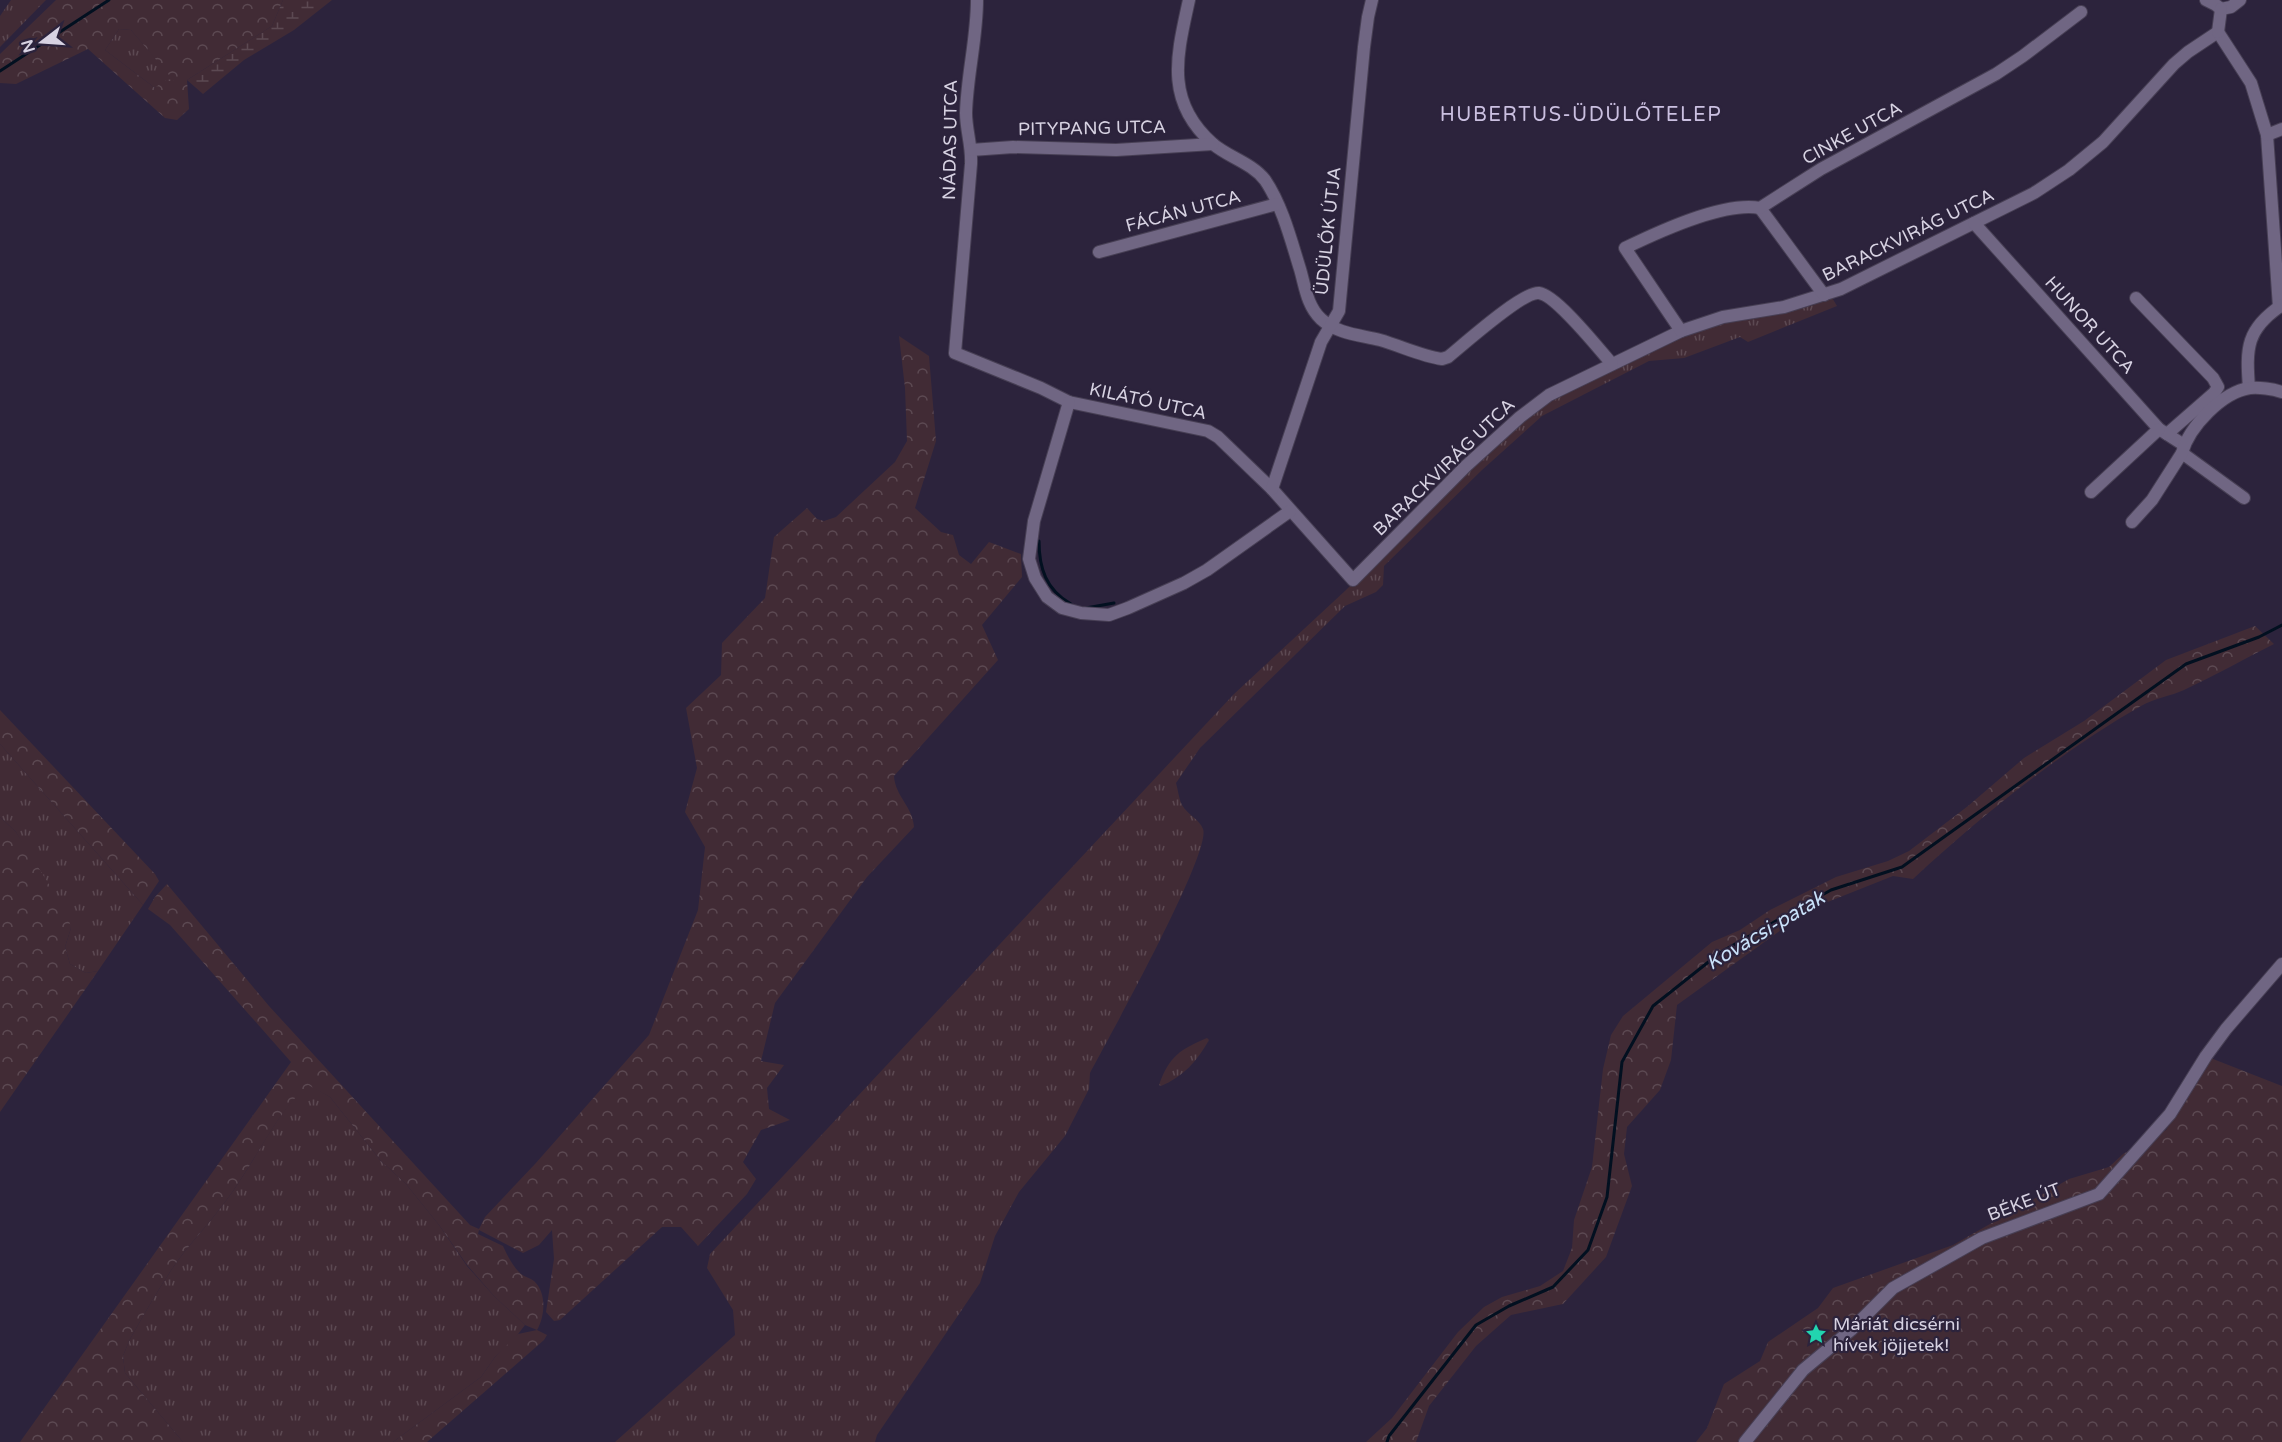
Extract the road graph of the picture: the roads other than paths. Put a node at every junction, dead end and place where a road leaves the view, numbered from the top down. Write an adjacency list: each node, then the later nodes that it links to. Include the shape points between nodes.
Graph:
1 (977, 0): 12 (street, NÁDAS UTCA, via 966,113)
2 (1189, 0): 11 (street, via 1178,54 1178,87 1187,112)
3 (1372, 0): 20 (street, ÜDÜLŐK ÚTJA, via 1365,37 1339,311)
4 (2206, 0): 6 (street)
5 (2240, 0): 6 (street, via 2231,8)
6 (2221, 9): 8 (street)
7 (2081, 12): 14 (street, CINKE UTCA, via 1996,74 1821,169)
8 (2218, 32): 10 (street, via 2251,83); 15 (street, BARACKVIRÁG UTCA, via 2174,64 2118,127 2079,163 2034,193)
9 (2282, 129): 10 (street)
10 (2267, 135): 19 (street)
11 (1213, 144): 12 (street, PITYPANG UTCA, via 1116,150); 13 (street, via 1259,173)
12 (972, 150): 22 (street, NÁDAS UTCA)
13 (1277, 204): 16 (street, FÁCÁN UTCA); 20 (street, via 1308,299)
14 (1760, 208): 17 (street); 21 (street, via 1725,209 1650,235 1625,248)
15 (1974, 223): 17 (street, BARACKVIRÁG UTCA); 27 (street, HUNOR UTCA)
16 (1099, 252)
17 (1824, 295): 21 (street, BARACKVIRÁG UTCA, via 1785,307 1723,317)
18 (2136, 298): 27 (street, via 2218,387)
19 (2280, 306): 24 (street, via 2252,335 2247,362)
20 (1329, 325): 23 (street, via 1442,359 1519,300 1539,293 1573,319); 29 (street, ÜDÜLŐK ÚTJA)
21 (1681, 331): 23 (street, BARACKVIRÁG UTCA)
22 (955, 353): 26 (street, KILÁTÓ UTCA)
23 (1612, 364): 34 (street, BARACKVIRÁG UTCA, via 1549,395 1520,417 1466,465)
24 (2249, 388): 25 (street); 28 (street, via 2206,412)
25 (2282, 392)
26 (1069, 402): 29 (street, KILÁTÓ UTCA, via 1208,431 1238,454); 32 (street, via 1036,510 1029,559 1047,597 1062,608 1081,614 1109,615 1128,608 1207,570)
27 (2163, 431): 28 (street, HUNOR UTCA); 30 (street)
28 (2183, 449): 31 (street, HUNOR UTCA); 33 (street, via 2152,500)
29 (1272, 489): 32 (street, KILÁTÓ UTCA)
30 (2091, 492)
31 (2244, 498)
32 (1290, 511): 34 (street, KILÁTÓ UTCA)
33 (2132, 522)
34 (1353, 580)
35 (2282, 964): 36 (street, BÉKE ÚT, via 2212,1047 2170,1114 2099,1194 1982,1238 1893,1288 1803,1370)
36 (1746, 1442)

